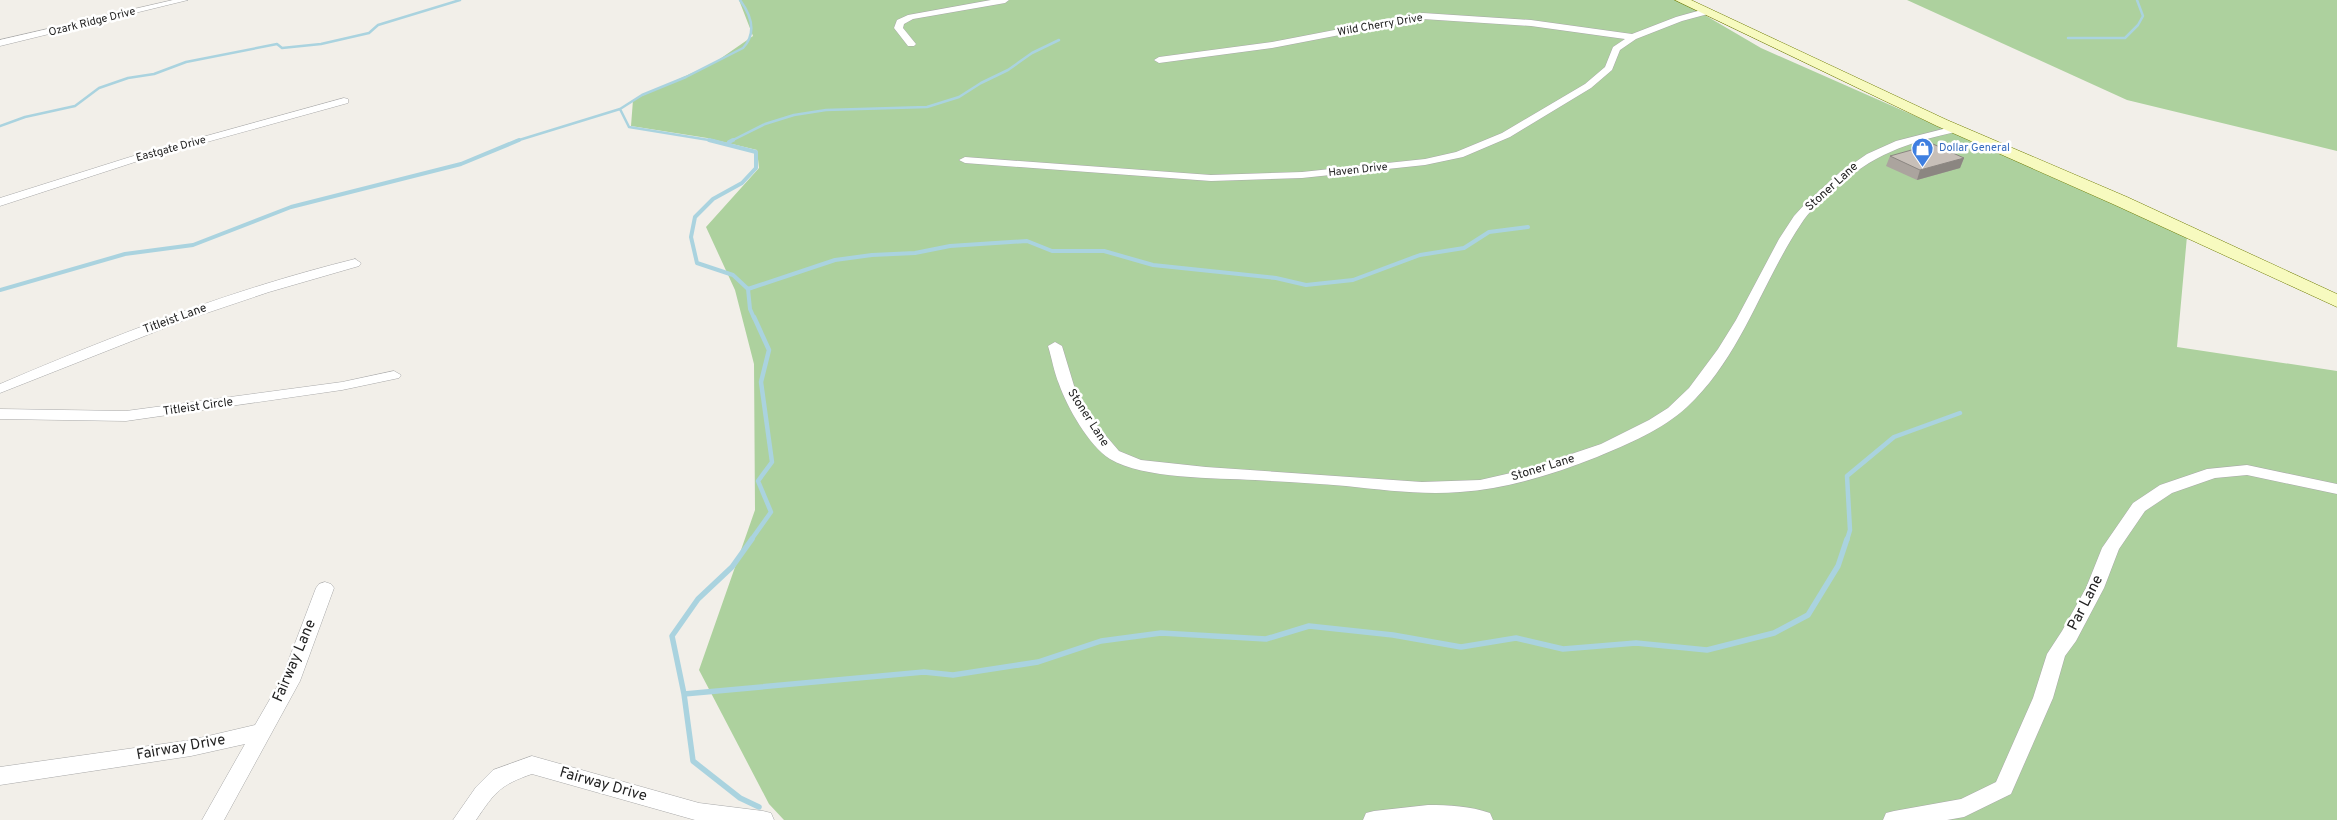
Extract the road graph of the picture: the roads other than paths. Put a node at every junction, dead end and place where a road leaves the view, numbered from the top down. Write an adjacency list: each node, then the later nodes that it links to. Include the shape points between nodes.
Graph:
1 (184, 0): 6 (street, Ozark Ridge Drive)
2 (1005, 0): 7 (street, via 911,17 900,22 898,28)
3 (1681, 0): 4 (main road)
4 (1705, 12): 5 (street, Haven Drive); 10 (main road)
5 (1633, 37): 8 (street, Wild Cherry Drive, via 1531,23 1424,16 1272,45); 11 (street, Haven Drive, via 1616,49 1609,68 1560,103 1485,146 1425,162 1302,176 1211,178)
6 (0, 43)
7 (911, 44)
8 (1158, 60)
9 (344, 101): 12 (street, Eastgate Drive, via 134,159)
10 (1955, 129): 14 (main road, via 2121,201); 15 (street, Stoner Lane, via 1898,142 1866,158 1850,168 1809,206 1787,237 1733,338 1675,409 1613,444 1519,477 1480,485 1433,487 1235,476 1138,465 1111,453 1097,436 1068,389)
11 (965, 160)
12 (0, 202)
13 (355, 263): 17 (street, Titleist Lane, via 212,305)
14 (2337, 301)
15 (1055, 346)
16 (394, 375): 18 (street, Titleist Circle, via 342,386 126,416)
17 (0, 389)
18 (0, 414)
19 (2337, 489): 28 (street, Par Lane, via 2247,470 2213,473 2166,489 2139,507 2111,548 2094,588 2056,654 2043,698 2004,788 1964,808)
20 (325, 588): 21 (street, Fairway Lane, via 290,681)
21 (262, 732): 22 (street, Fairway Drive, via 191,748); 23 (street)
22 (0, 776)
23 (213, 820)
24 (464, 820): 25 (street, Fairway Drive, via 500,776 532,766 699,812)
25 (763, 820)
26 (1374, 820): 27 (street, via 1410,814 1469,816)
27 (1482, 820)
28 (1894, 820)

